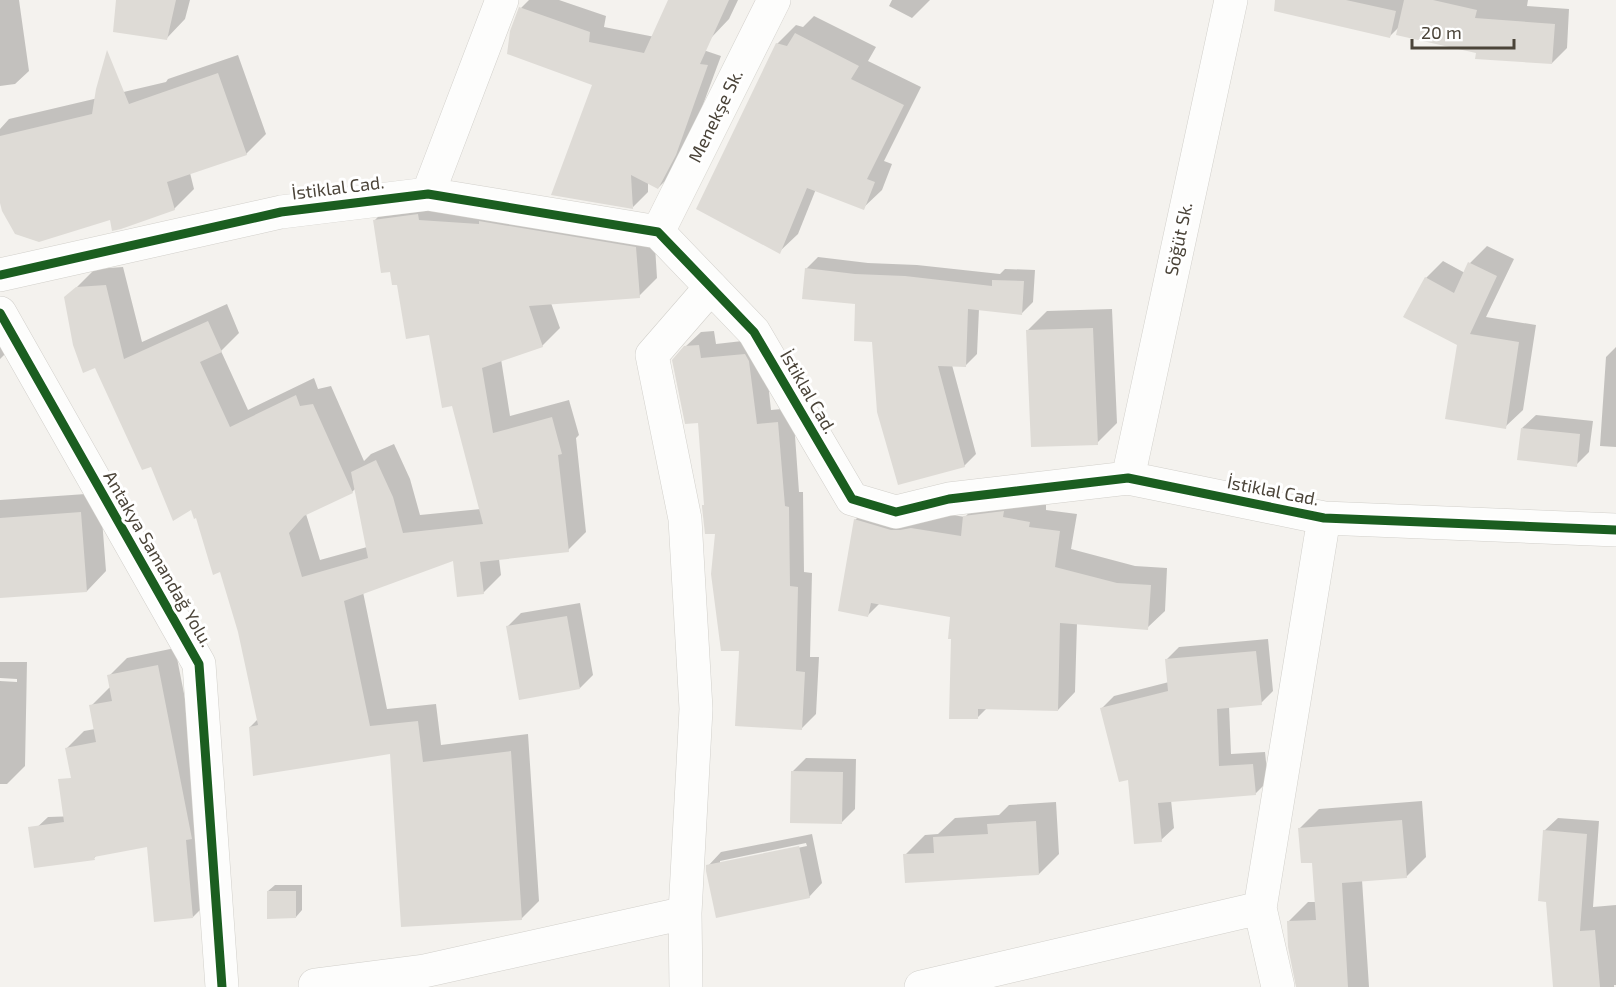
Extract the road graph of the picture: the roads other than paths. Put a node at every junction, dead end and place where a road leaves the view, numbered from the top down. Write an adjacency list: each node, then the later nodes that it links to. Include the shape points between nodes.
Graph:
1 (502, 0): 4 (street)
2 (774, 0): 5 (street, Menekşe Sk.)
3 (1231, 0): 9 (street, Söğüt Sk.)
4 (428, 194): 5 (street, İstiklal Cad.); 6 (street, İstiklal Cad., via 281,212)
5 (658, 232): 7 (street, İstiklal Cad.)
6 (0, 276)
7 (711, 287): 9 (street, İstiklal Cad., via 754,332 852,499 896,512 949,499); 13 (street, via 652,355 685,519 696,710)
8 (0, 313): 15 (street, Antakya Samandağ Yolu., via 199,664)
9 (1128, 478): 10 (street, İstiklal Cad.)
10 (1324, 518): 11 (street, İstiklal Cad.); 12 (street)
11 (1616, 530)
12 (1260, 908): 17 (street); 18 (street)
13 (685, 913): 14 (street, via 424,971); 16 (street)
14 (315, 985)
15 (222, 987)
16 (686, 987)
17 (921, 987)
18 (1278, 987)

